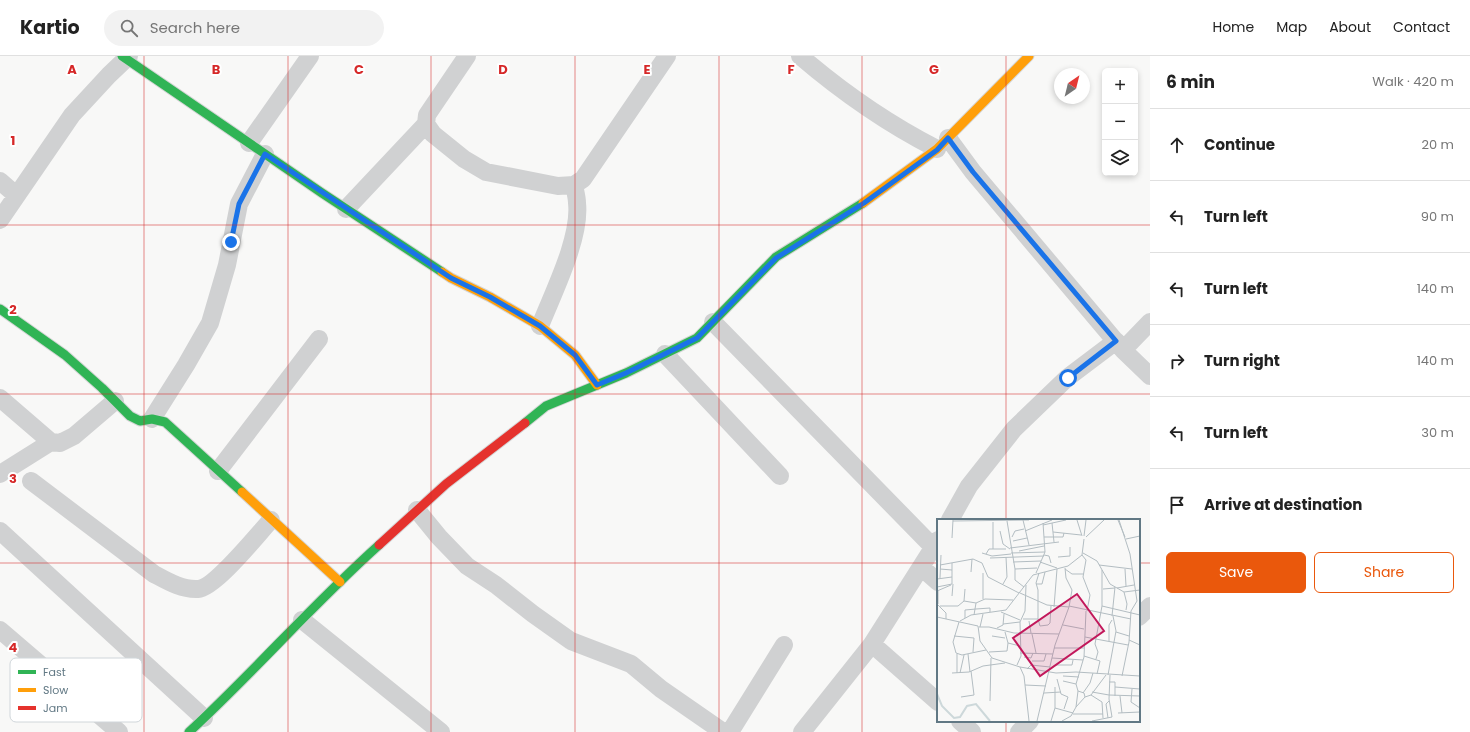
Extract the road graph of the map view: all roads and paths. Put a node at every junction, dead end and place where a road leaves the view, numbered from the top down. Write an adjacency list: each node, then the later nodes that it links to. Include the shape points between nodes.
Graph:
1 (310, 56): 8 (street)
2 (467, 56): 7 (street, via 427,115)
3 (668, 56): 12 (street, via 583,179)
4 (800, 56): 9 (street, via 869,109 907,134)
5 (1029, 56): 9 (street)
6 (126, 57): 8 (street); 13 (street, via 72,115)
7 (426, 124): 12 (street, via 433,134 464,159 486,172 558,186); 14 (street)
8 (249, 143): 10 (street)
9 (942, 144): 17 (street, via 864,203 776,258); 21 (street, via 973,172)
10 (265, 154): 14 (street); 27 (street, via 239,204 210,323)
11 (0, 181): 13 (street)
12 (574, 185): 19 (street, via 577,204 575,230 560,277)
13 (16, 195): 15 (street)
14 (346, 209): 19 (street, via 451,278)
15 (0, 220)
16 (0, 309): 26 (street, via 65,355)
17 (713, 322): 22 (street, via 697,338); 37 (street)
18 (1150, 322): 21 (street)
19 (540, 326): 24 (street, via 575,355)
20 (319, 339): 29 (street)
21 (1120, 345): 23 (street); 34 (street, via 1068,378 1014,429 969,486)
22 (665, 354): 24 (street); 31 (street)
23 (1150, 376)
24 (597, 385): 33 (street, via 546,406 446,484)
25 (0, 398): 28 (street)
26 (115, 401): 27 (street, via 130,416 140,421); 28 (street, via 74,436 60,443)
27 (152, 419): 29 (street, via 165,422)
28 (51, 442): 30 (street)
29 (218, 471): 35 (street)
30 (0, 474)
31 (780, 476)
32 (31, 481): 35 (street, via 154,574 186,588 199,589 218,578)
33 (417, 510): 40 (street); 58 (street, via 468,566 533,614 571,641 631,664 661,689)
34 (951, 519)
35 (271, 520): 40 (street)
36 (0, 531): 48 (street)
37 (936, 544): 38 (street)
38 (921, 567): 39 (street); 45 (street)
39 (937, 581)
40 (340, 582): 43 (street)
41 (1150, 606): 42 (street)
42 (1140, 616)
43 (302, 620): 51 (street); 57 (street)
44 (0, 630): 47 (street)
45 (872, 644): 50 (street); 60 (street)
46 (784, 645): 59 (street)
47 (33, 658)
48 (139, 658)
49 (142, 661): 51 (street)
50 (937, 701)
51 (204, 718): 56 (street)
52 (107, 722): 55 (street)
53 (961, 722): 61 (street)
54 (1029, 722): 62 (street)
55 (119, 732)
56 (188, 732)
57 (441, 732)
58 (723, 732)
59 (730, 732)
60 (802, 732)
61 (972, 732)
62 (1019, 732)

